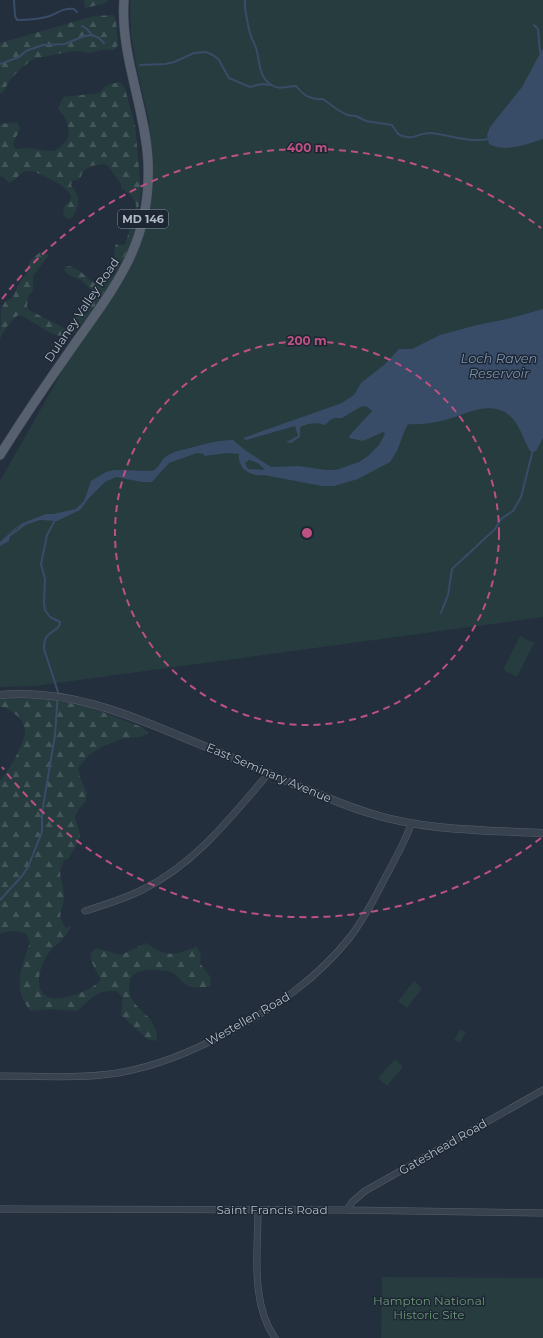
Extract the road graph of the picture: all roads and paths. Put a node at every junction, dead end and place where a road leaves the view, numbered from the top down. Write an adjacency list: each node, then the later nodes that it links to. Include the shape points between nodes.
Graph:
1 (124, 0): 2 (main road, Dulaney Valley Road / MD 146, via 125,45 148,162 142,226 131,258 118,281 38,395)
2 (0, 455)
3 (0, 696): 4 (street, East Seminary Avenue, via 53,696 116,710)
4 (268, 773): 5 (street, East Seminary Avenue, via 357,809); 7 (street, via 208,843 188,861 168,876 126,898)
5 (411, 824): 6 (street, East Seminary Avenue); 8 (street, Westellen Road, via 373,901 351,935 305,983 270,1009 192,1050 132,1070 84,1076)
6 (543, 833)
7 (85, 911)
8 (0, 1076)
9 (543, 1090): 12 (street, Gateshead Road, via 365,1191)
10 (0, 1209): 11 (street, Saint Francis Road)
11 (258, 1210): 12 (street, Saint Francis Road); 14 (street, via 258,1293)
12 (347, 1210): 13 (street, Saint Francis Road)
13 (543, 1213)
14 (275, 1338)

